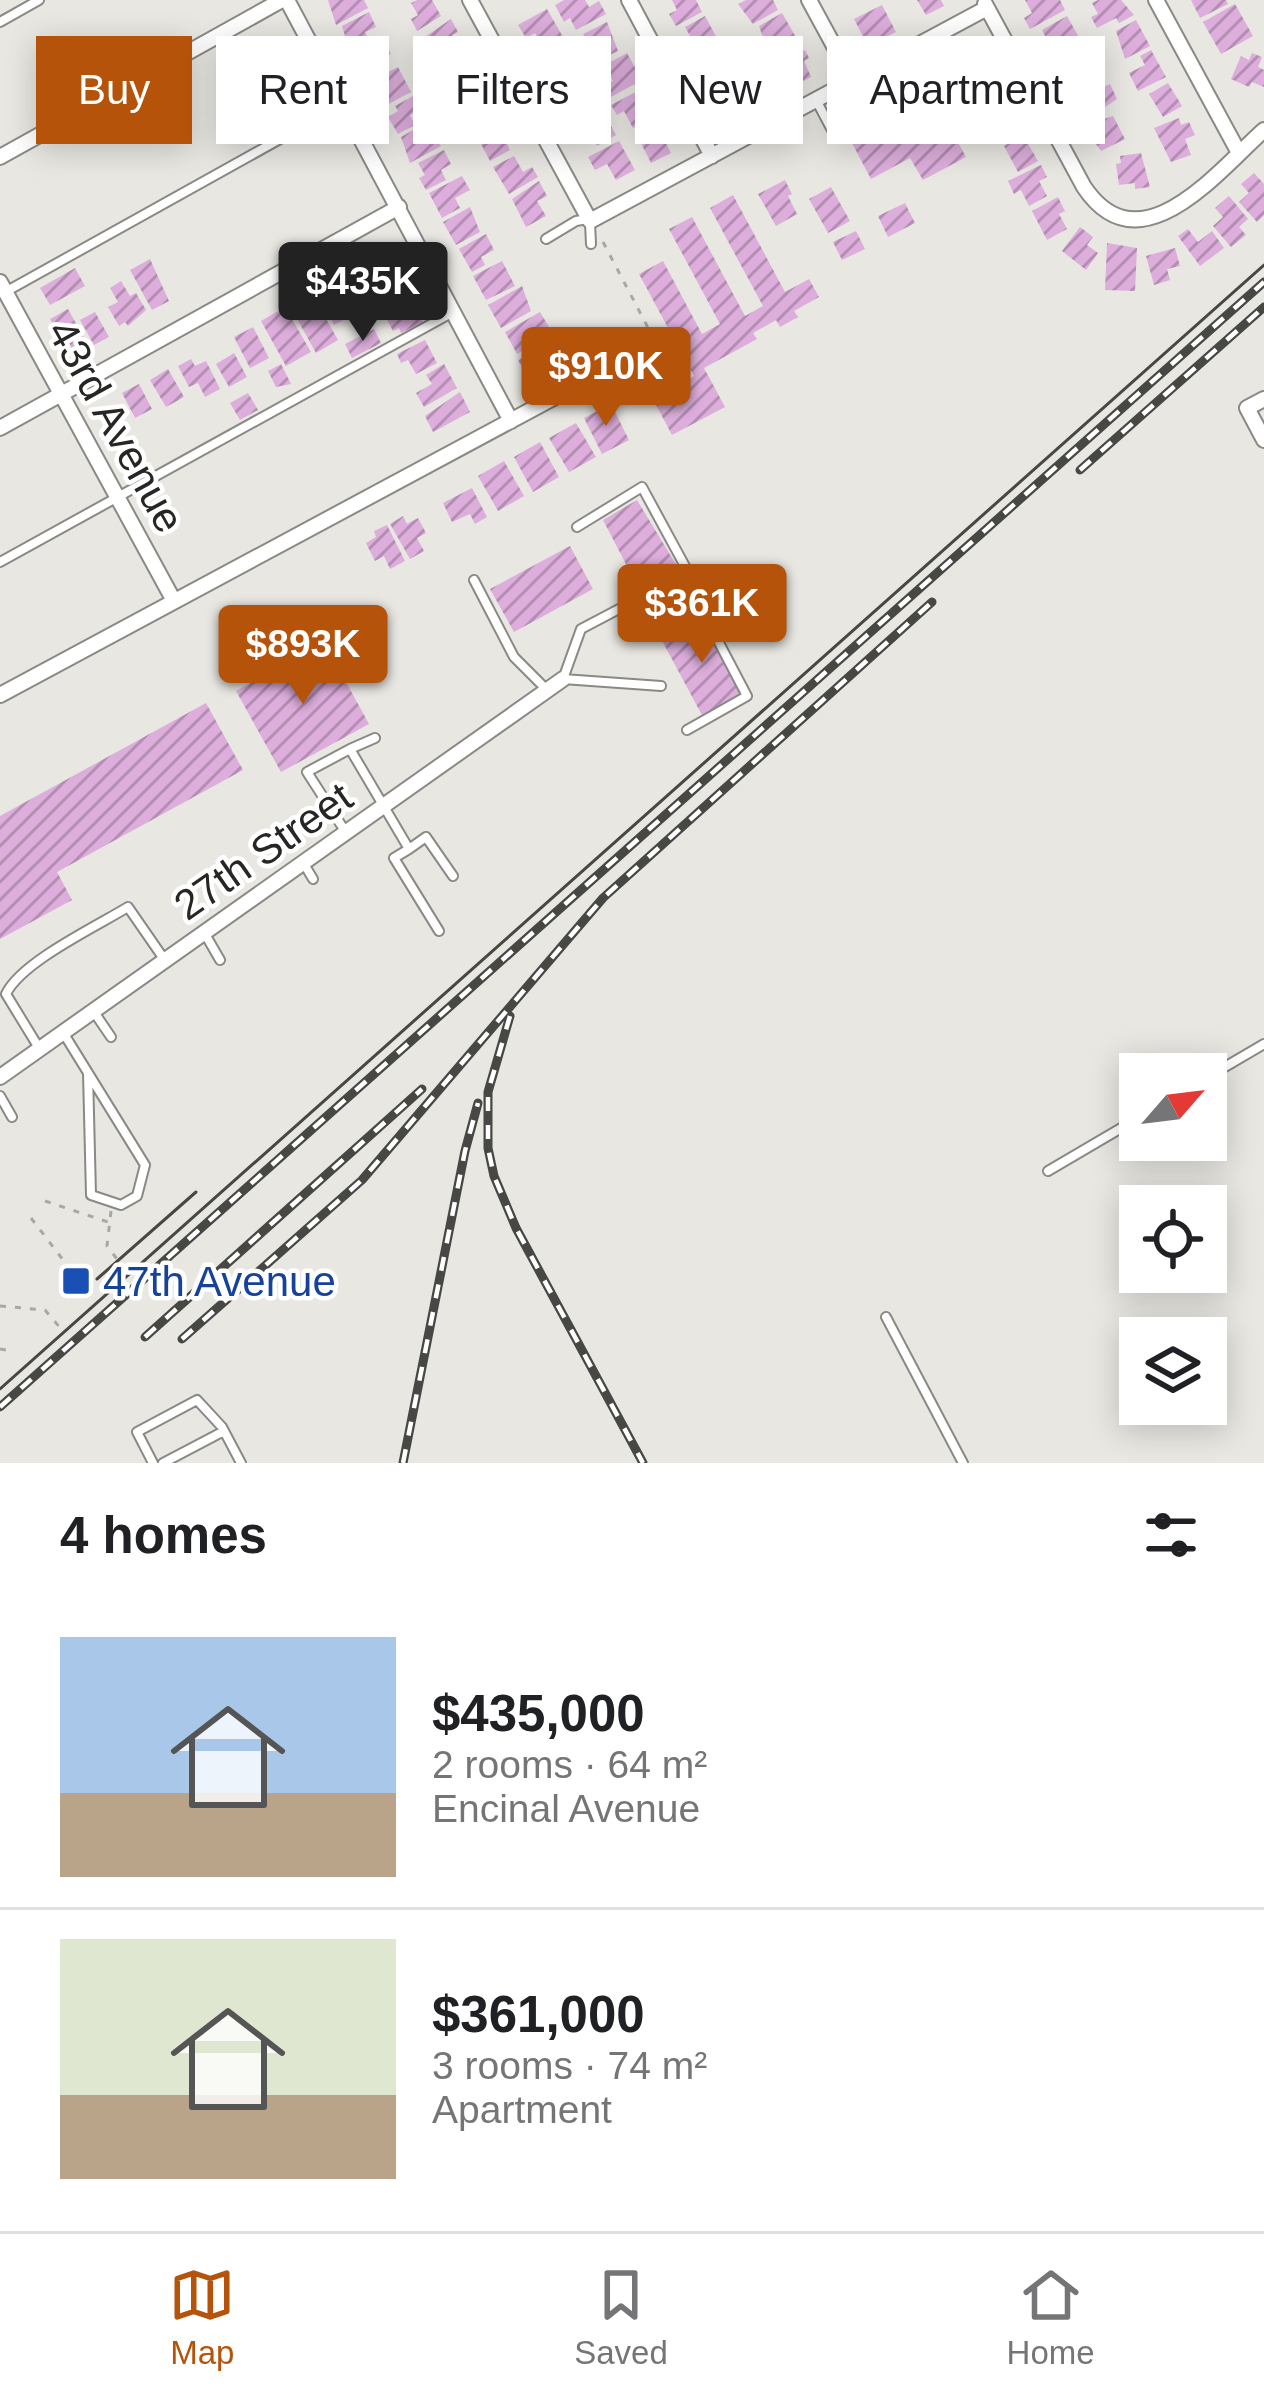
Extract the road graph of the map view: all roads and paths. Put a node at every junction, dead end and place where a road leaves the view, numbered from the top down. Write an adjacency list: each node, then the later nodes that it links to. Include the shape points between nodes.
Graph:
1 (39, 0): 8 (lane)
2 (284, 0): 9 (street); 20 (street)
3 (470, 0): 22 (street)
4 (628, 0): 19 (street)
5 (809, 0): 10 (street)
6 (1156, 0): 18 (street)
7 (985, 4): 11 (street); 18 (street, via 1084,187 1114,215 1142,220 1169,212)
8 (0, 22)
9 (304, 36)
10 (829, 36)
11 (933, 36)
12 (827, 94): 13 (street)
13 (816, 100): 14 (lane); 19 (street)
14 (827, 120)
15 (1264, 130): 18 (street)
16 (269, 144): 25 (lane)
17 (365, 144): 21 (street)
18 (1239, 153)
19 (712, 156): 22 (street)
20 (0, 157)
21 (399, 207): 26 (street); 32 (street)
22 (592, 225): 23 (lane, via 576,221); 24 (lane); 28 (path)
23 (546, 238)
24 (591, 244)
25 (2, 289): 32 (street, 43rd Avenue)
26 (454, 311): 34 (street); 37 (lane)
27 (680, 351): 28 (path)
28 (662, 363): 30 (lane); 31 (path)
29 (596, 375): 34 (street)
30 (624, 386)
31 (652, 387)
32 (62, 395): 35 (street); 37 (street, 43rd Avenue)
33 (1264, 399): 36 (street, via 1247,408)
34 (511, 421): 41 (street)
35 (0, 428)
36 (1264, 440)
37 (118, 498): 39 (lane); 41 (street, 43rd Avenue)
38 (577, 527): 43 (lane, via 642,487 693,581 581,629)
39 (0, 562)
40 (474, 580): 45 (lane, via 514,657)
41 (174, 602): 46 (street)
42 (631, 630): 47 (lane, via 694,595 747,696)
43 (563, 679): 44 (lane); 45 (street, 27th Street)
44 (661, 686)
45 (548, 690): 50 (street, 27th Street)
46 (0, 695)
47 (687, 730)
48 (375, 738): 49 (lane)
49 (350, 749): 50 (lane); 51 (lane, via 307,772)
50 (383, 806): 51 (street, 27th Street); 52 (lane)
51 (346, 832): 53 (street, 27th Street)
52 (410, 849): 54 (lane, via 426,837); 56 (lane, via 394,858)
53 (304, 862): 55 (lane); 57 (street, 27th Street)
54 (453, 876)
55 (314, 879)
56 (439, 931)
57 (204, 933): 58 (street, 27th Street); 59 (lane)
58 (165, 960): 60 (street, 27th Street); 64 (lane, via 128,907 34,966 6,994)
59 (220, 960)
60 (94, 1011): 61 (street, 27th Street); 62 (lane)
61 (63, 1033): 64 (street, 27th Street); 66 (lane)
62 (111, 1037)
63 (1264, 1044): 65 (lane)
64 (40, 1049): 67 (street, 27th Street)
65 (1227, 1066)
66 (88, 1073): 73 (lane, via 91,1195); 73 (lane, via 145,1165 137,1196)
67 (0, 1077)
68 (0, 1096): 69 (lane)
69 (12, 1117)
70 (1119, 1129): 71 (lane)
71 (1048, 1171)
72 (45, 1201): 75 (path)
73 (112, 1203): 75 (path)
74 (31, 1218): 77 (path)
75 (110, 1222): 76 (path, via 107,1246)
76 (127, 1272)
77 (83, 1286)
78 (0, 1306): 80 (path, via 45,1310)
79 (886, 1317): 87 (lane)
80 (62, 1330)
81 (0, 1348): 82 (path)
82 (10, 1351)
83 (224, 1431): 84 (lane, via 197,1400 137,1432); 85 (lane); 86 (lane)
84 (153, 1463)
85 (163, 1463)
86 (241, 1463)
87 (963, 1463)

